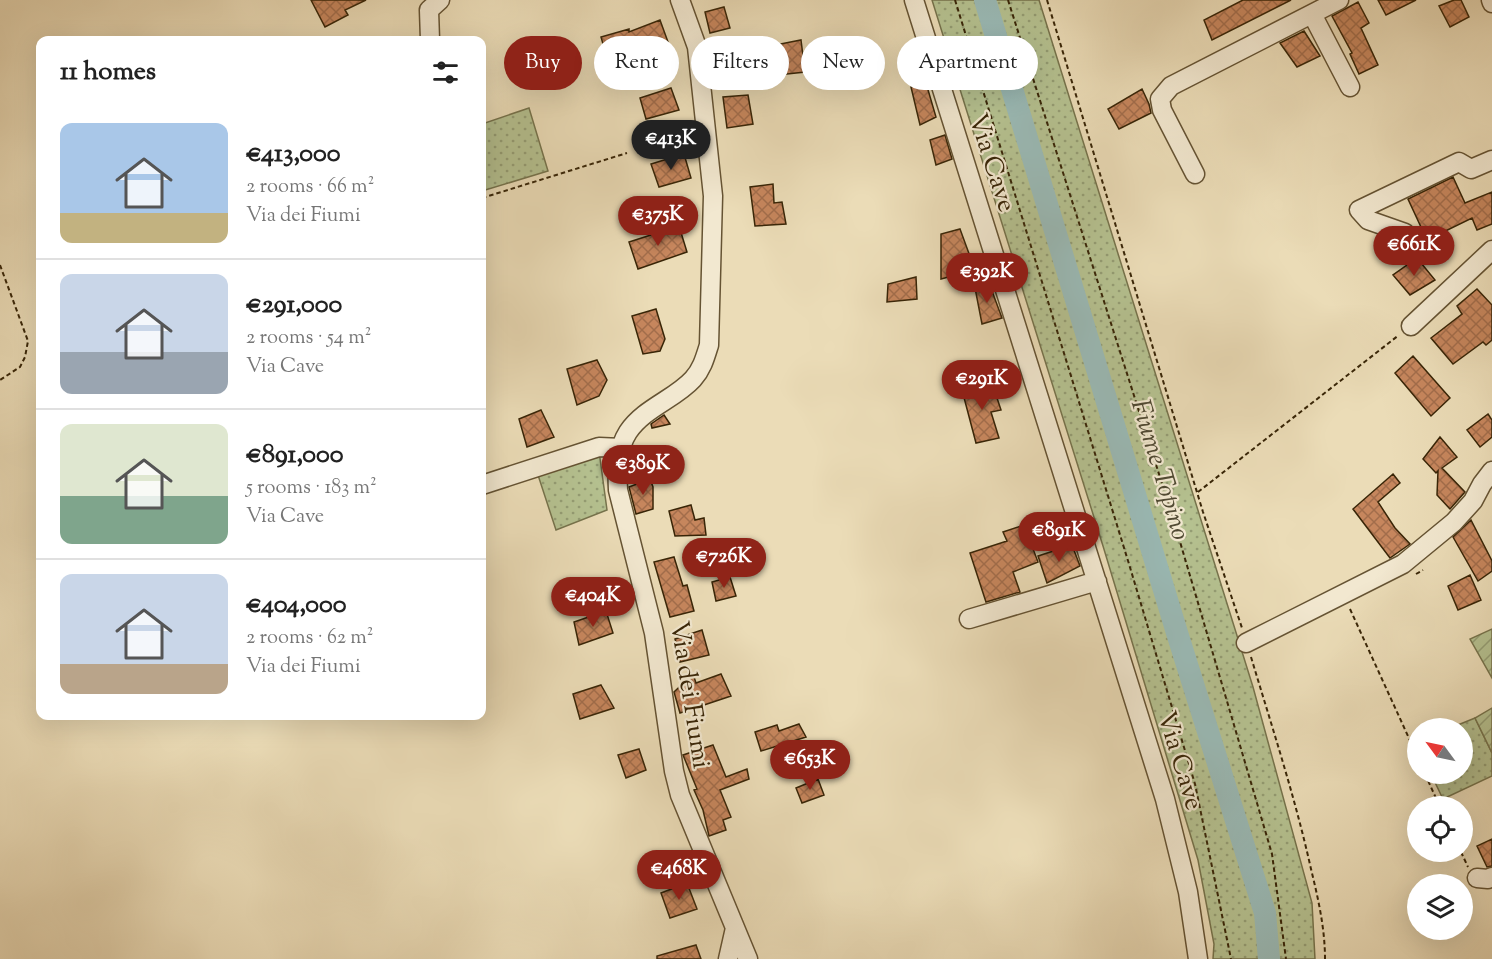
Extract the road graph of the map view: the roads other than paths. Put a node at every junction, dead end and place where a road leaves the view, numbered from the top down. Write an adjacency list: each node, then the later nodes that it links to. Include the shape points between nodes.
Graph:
1 (440, 0): 6 (street, via 429,10)
2 (680, 0): 13 (street, Via dei Fiumi, via 697,47 713,196 709,345 693,379 639,420 628,432)
3 (914, 0): 16 (street, Via Cave)
4 (1339, 0): 5 (street)
5 (1312, 14): 7 (street); 9 (street, via 1165,92 1160,99 1162,110)
6 (430, 36)
7 (1350, 87)
8 (1492, 160): 10 (street, via 1471,169 1459,162 1359,210 1368,220)
9 (1195, 174)
10 (1405, 233)
11 (1492, 250): 12 (street)
12 (1411, 326)
13 (622, 448): 15 (street, via 599,447); 19 (street, Via dei Fiumi, via 618,490 654,633 674,771 693,830)
14 (1492, 471): 18 (street, via 1454,522 1403,564)
15 (486, 484)
16 (1097, 581): 17 (street); 22 (street, Via Cave, via 1165,799 1188,892)
17 (969, 620)
18 (1246, 643)
19 (735, 928): 20 (street); 21 (street, Via dei Fiumi)
20 (728, 959)
21 (748, 959)
22 (1198, 959)

